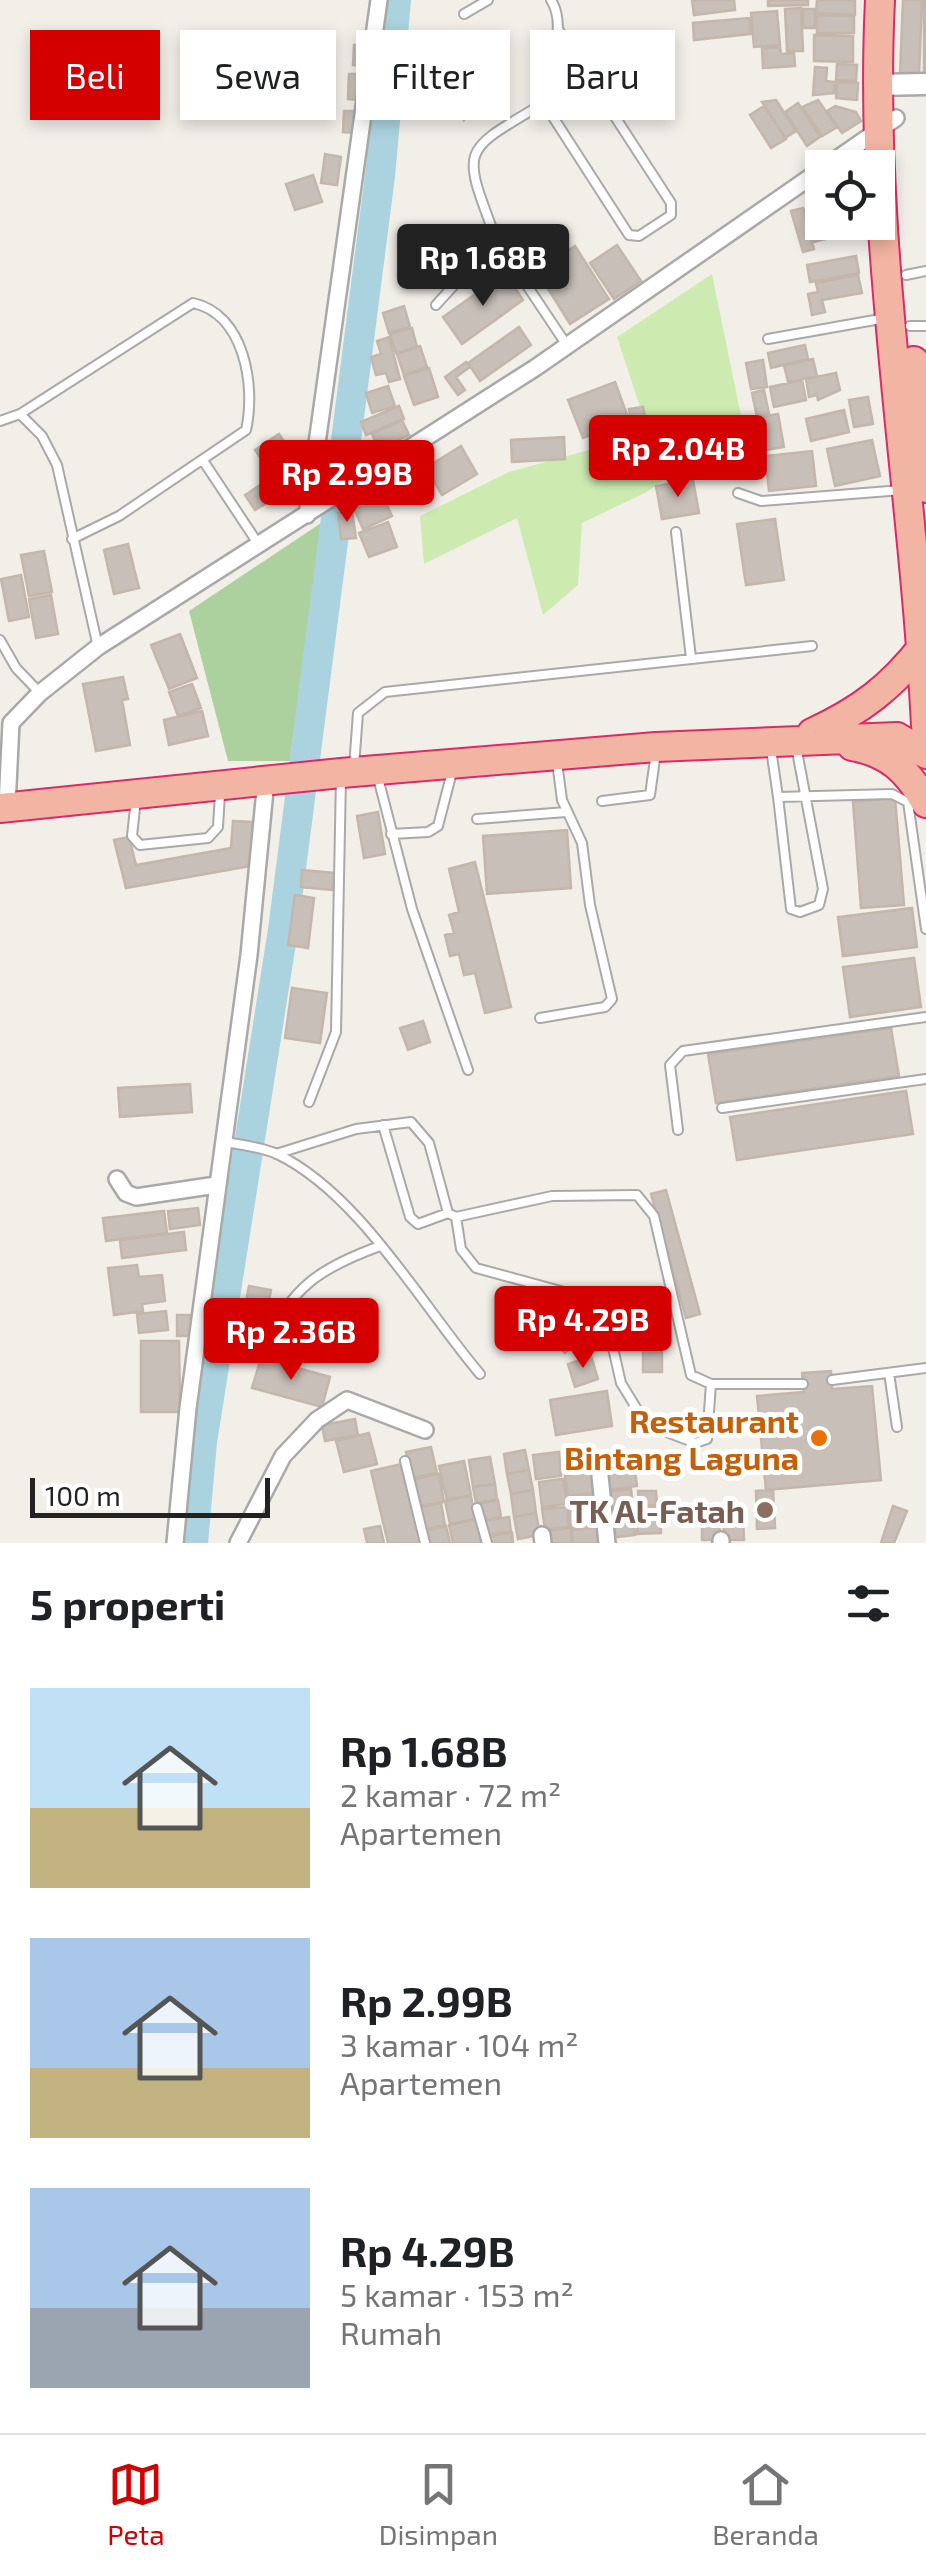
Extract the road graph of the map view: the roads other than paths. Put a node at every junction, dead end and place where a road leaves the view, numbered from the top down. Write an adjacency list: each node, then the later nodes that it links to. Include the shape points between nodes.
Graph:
1 (379, 0): 27 (street)
2 (488, 0): 6 (lane)
3 (551, 0): 7 (lane)
4 (880, 0): 9 (highway)
5 (894, 0): 9 (highway)
6 (464, 14)
7 (558, 28)
8 (926, 84): 9 (street)
9 (884, 85): 13 (highway)
10 (530, 111): 16 (lane, via 479,141 472,159)
11 (555, 120): 12 (lane, via 629,234 639,236 672,214 671,203)
12 (617, 120)
13 (887, 124): 14 (street); 17 (highway); 19 (highway)
14 (849, 150)
15 (805, 181): 21 (street)
16 (496, 239): 18 (lane); 21 (lane)
17 (916, 273): 19 (highway)
18 (436, 305)
19 (909, 323): 20 (lane); 25 (highway)
20 (768, 338)
21 (568, 346): 27 (street)
22 (20, 414): 23 (lane); 24 (lane, via 192,303 206,306 230,325 246,370 250,411 246,430); 29 (lane, via 57,465)
23 (0, 421)
24 (204, 462): 29 (lane); 30 (lane)
25 (916, 489): 26 (lane, via 761,502); 32 (highway)
26 (738, 492)
27 (310, 512): 30 (street)
28 (676, 532): 35 (lane)
29 (72, 540): 34 (lane)
30 (259, 545): 34 (street)
31 (0, 640): 36 (lane)
32 (924, 644): 38 (highway); 40 (highway, via 885,691 856,713)
33 (812, 646): 35 (lane)
34 (98, 648): 36 (street)
35 (691, 658): 45 (lane, via 385,692 358,713)
36 (40, 693): 37 (street)
37 (6, 723): 53 (street)
38 (926, 723): 39 (highway)
39 (897, 737): 40 (highway); 42 (highway)
40 (794, 739): 41 (highway); 49 (lane); 50 (lane); 52 (highway, via 889,758)
41 (656, 747): 43 (highway); 51 (lane, via 650,796)
42 (926, 754)
43 (556, 758): 44 (highway); 54 (lane)
44 (453, 766): 45 (highway); 56 (lane, via 438,826)
45 (357, 771): 46 (highway); 56 (lane); 62 (lane, via 336,1032)
46 (270, 780): 47 (highway); 66 (street)
47 (221, 784): 48 (highway); 48 (lane, via 215,833 140,845 132,836)
48 (136, 792): 53 (highway)
49 (806, 796): 50 (lane); 50 (lane, via 823,900 800,912 791,908); 57 (lane, via 892,794 908,802)
50 (778, 797)
51 (602, 801)
52 (926, 803)
53 (3, 807)
54 (566, 812): 55 (lane); 59 (lane, via 582,843 612,998 605,1007)
55 (477, 819)
56 (391, 834): 60 (lane)
57 (926, 930)
58 (926, 1017): 65 (lane, via 683,1052 670,1065)
59 (540, 1018)
60 (468, 1070)
61 (926, 1080): 63 (lane)
62 (309, 1102)
63 (722, 1108)
64 (383, 1125): 67 (lane); 70 (lane, via 412,1122 422,1130); 70 (lane, via 410,1218 418,1224)
65 (678, 1130)
66 (230, 1143): 67 (lane); 69 (street)
67 (276, 1154): 71 (lane, via 312,1176)
68 (118, 1179): 69 (street, via 136,1197)
69 (216, 1185): 84 (street)
70 (452, 1215): 77 (lane, via 552,1196 642,1198 654,1216 691,1375); 77 (lane, via 476,1268 568,1293 598,1321 610,1335 621,1384 646,1424 695,1443 707,1440)
71 (380, 1246): 72 (lane, via 329,1265 286,1306); 74 (lane)
72 (268, 1347)
73 (926, 1368): 75 (lane)
74 (480, 1374)
75 (889, 1374): 76 (lane); 79 (lane)
76 (832, 1380)
77 (710, 1384): 78 (lane)
78 (804, 1384)
79 (898, 1427)
80 (425, 1430): 85 (street, via 347,1400 334,1405 284,1456)
81 (405, 1460): 86 (lane)
82 (600, 1476): 88 (street)
83 (477, 1508): 87 (lane)
84 (174, 1543)
85 (238, 1543)
86 (425, 1543)
87 (486, 1543)
88 (608, 1543)

